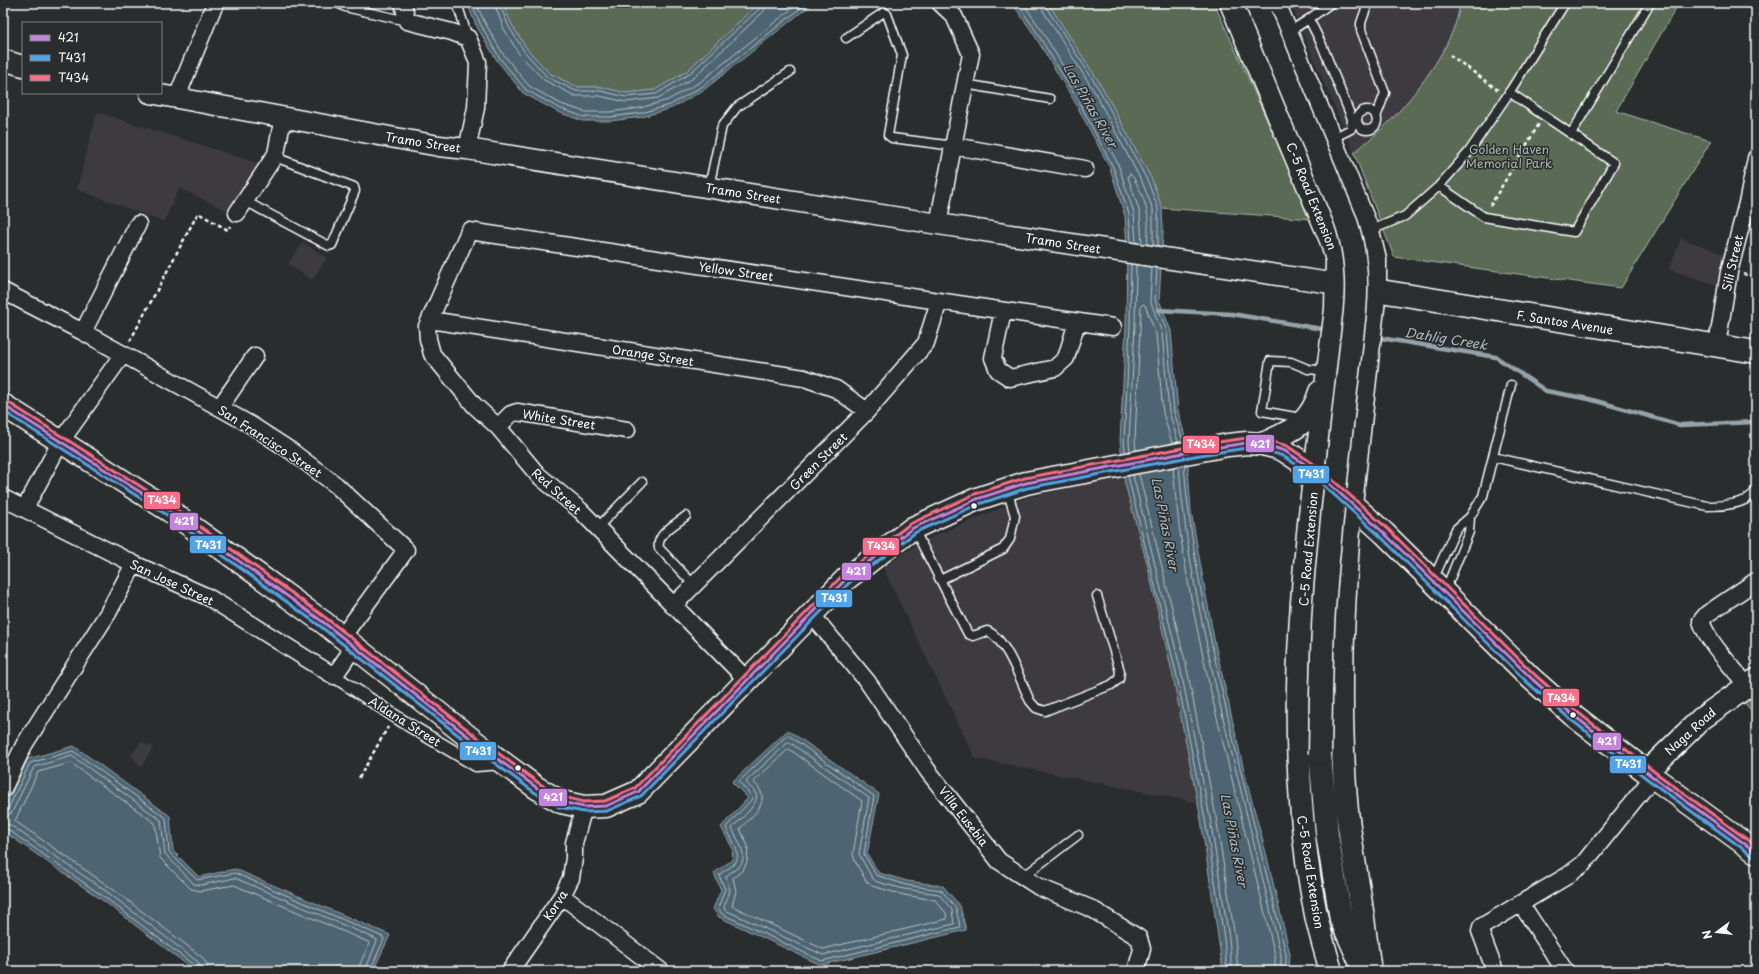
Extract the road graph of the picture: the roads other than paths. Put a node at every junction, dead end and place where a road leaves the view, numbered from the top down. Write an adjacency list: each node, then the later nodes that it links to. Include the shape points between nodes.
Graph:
1 (216, 3): 23 (street)
2 (338, 3): 13 (lane, via 345,7)
3 (403, 3): 13 (street)
4 (457, 3): 15 (lane)
5 (940, 3): 20 (street, via 954,16 971,54)
6 (1231, 3): 42 (main road, C-5 Road Extension, via 1331,240 1337,260)
7 (1331, 3): 12 (lane)
8 (1368, 3): 26 (lane, via 1361,30 1385,93)
9 (1564, 3): 22 (lane)
10 (1650, 3): 28 (lane)
11 (1263, 7): 14 (main road, C-5 Road Extension); 98 (main road, C-5 Road Extension, bridge, via 1345,218 1354,247 1356,267 1355,311 1329,548 1321,682 1320,754 1327,834)
12 (1309, 19): 14 (lane); 27 (lane)
13 (407, 21): 15 (street)
14 (1286, 33): 29 (main road, C-5 Road Extension)
15 (468, 38): 31 (street, via 478,62 476,108)
16 (846, 38): 30 (lane, via 884,12 887,14 902,55 888,135 892,138)
17 (3, 60): 18 (street)
18 (22, 66)
19 (790, 72): 36 (lane, via 737,107 722,126)
20 (965, 84): 24 (lane); 30 (street)
21 (157, 94): 23 (street, Tramo Street)
22 (1508, 94): 28 (lane); 35 (lane, via 1468,153)
23 (177, 97): 25 (street, Tramo Street)
24 (1050, 100)
25 (283, 117): 31 (street, Tramo Street); 32 (street)
26 (1376, 117): 27 (lane, via 1376,124 1372,129 1365,130); 27 (lane, via 1372,112 1363,111 1358,115)
27 (1354, 126): 29 (lane)
28 (1571, 134): 35 (lane, via 1614,163 1574,232 1484,217)
29 (1330, 139): 41 (main road, C-5 Road Extension)
30 (954, 146): 34 (street); 39 (street)
31 (467, 149): 36 (street, Tramo Street)
32 (274, 157): 37 (street); 37 (lane, via 354,187 355,191 332,245 329,246)
33 (1756, 158): 51 (street, Sili Street, via 1729,272)
34 (1085, 169)
35 (1439, 186): 41 (lane, via 1405,216)
36 (709, 187): 39 (street, Tramo Street)
37 (241, 207)
38 (138, 224): 50 (street)
39 (938, 224): 42 (street, Tramo Street)
40 (469, 231): 45 (street, Yellow Street); 47 (street, Red Street)
41 (1368, 232): 43 (main road, C-5 Road Extension, via 1375,260)
42 (1337, 284): 43 (main road, F. Santos Avenue); 55 (main road, C-5 Road Extension)
43 (1375, 290): 51 (main road, F. Santos Avenue); 71 (main road, C-5 Road Extension)
44 (3, 291): 50 (street, San Francisco Street)
45 (938, 301): 46 (street, Yellow Street); 59 (street, Green Street, via 926,343)
46 (1003, 311): 48 (street, Yellow Street); 48 (street, via 993,358 998,370 1010,378 1056,368 1066,358)
47 (430, 320): 59 (street, Orange Street, via 804,378 836,389); 61 (street, Red Street, via 427,326 432,354 474,405)
48 (1076, 322): 49 (street, Yellow Street)
49 (1113, 327)
50 (84, 332): 53 (street, San Francisco Street)
51 (1717, 345): 52 (main road, F. Santos Avenue)
52 (1756, 352)
53 (123, 354): 58 (street, San Francisco Street); 63 (street)
54 (255, 356): 58 (street)
55 (1327, 370): 60 (main road, via 1317,401); 60 (lane, via 1308,369 1290,362 1270,361 1262,410); 66 (main road, C-5 Road Extension)
56 (1511, 385): 65 (lane)
57 (3, 405): 63 (main road)
58 (220, 407): 85 (street, San Francisco Street, via 291,451 336,485 406,550)
59 (867, 411): 80 (street, Green Street)
60 (1306, 419): 64 (main road, via 1292,430)
61 (498, 428): 62 (street, White Street, via 511,414 517,412); 75 (street, Red Street, via 538,475 580,510)
62 (627, 430)
63 (61, 441): 72 (street); 85 (main road, via 170,511)
64 (1262, 444): 66 (main road, via 1285,450); 68 (main road, via 1247,442 1199,450)
65 (1493, 457): 69 (lane, via 1707,506 1723,506 1742,501); 74 (lane, via 1483,496)
66 (1316, 471): 71 (main road); 102 (main road, C-5 Road Extension, via 1306,545 1298,665 1301,804 1316,917)
67 (642, 482): 75 (lane)
68 (1006, 489): 76 (main road); 78 (lane, via 1015,516 1010,539 1003,549)
69 (1756, 490)
70 (3, 498): 72 (street, San Jose Street)
71 (1351, 504): 81 (main road); 105 (main road, C-5 Road Extension, via 1342,665 1343,756 1351,844)
72 (25, 508): 77 (street, San Jose Street)
73 (686, 516): 80 (lane, via 660,537 658,544)
74 (1470, 517): 81 (lane, via 1469,532); 81 (lane, via 1456,529)
75 (597, 528): 83 (street, Red Street)
76 (913, 528): 78 (lane); 84 (main road, via 846,580)
77 (134, 564): 86 (street, San Jose Street, via 208,597); 91 (street, via 108,613 24,745)
78 (940, 580): 82 (lane, via 968,634 973,636 987,631 1002,643 1030,701 1036,708 1045,712 1111,685 1119,679 1120,671)
79 (1756, 582): 88 (street, via 1707,614 1701,621 1710,638)
80 (694, 585): 83 (street, Green Street)
81 (1438, 586): 90 (main road, via 1572,715)
82 (1097, 596)
83 (673, 606): 87 (street, Red Street)
84 (812, 615): 87 (main road); 95 (street, Villa Eusebia, via 866,681 928,771 999,861)
85 (348, 642): 86 (street); 89 (main road)
86 (334, 676): 89 (street, Aldana Street, via 476,765)
87 (748, 681): 92 (main road, via 638,792 606,806)
88 (1752, 683): 90 (main road, Naga Road, via 1701,719)
89 (502, 763): 92 (main road, via 561,802)
90 (1650, 774): 94 (main road); 97 (street, via 1583,864)
91 (3, 789)
92 (584, 807): 96 (street, Korva, via 574,843 571,878)
93 (1078, 835): 95 (lane)
94 (1756, 852)
95 (1023, 877): 101 (street, Villa Eusebia, via 1092,909 1139,938 1142,949)
96 (562, 896): 99 (street, Korva); 100 (street)
97 (1521, 904): 106 (street, via 1479,929); 107 (street)
98 (1341, 919): 103 (main road, C-5 Road Extension); 104 (main road, C-5 Road Extension)
99 (510, 971)
100 (661, 971)
101 (1136, 971)
102 (1331, 971)
103 (1339, 971)
104 (1364, 971)
105 (1370, 971)
106 (1495, 971)
107 (1565, 971)

